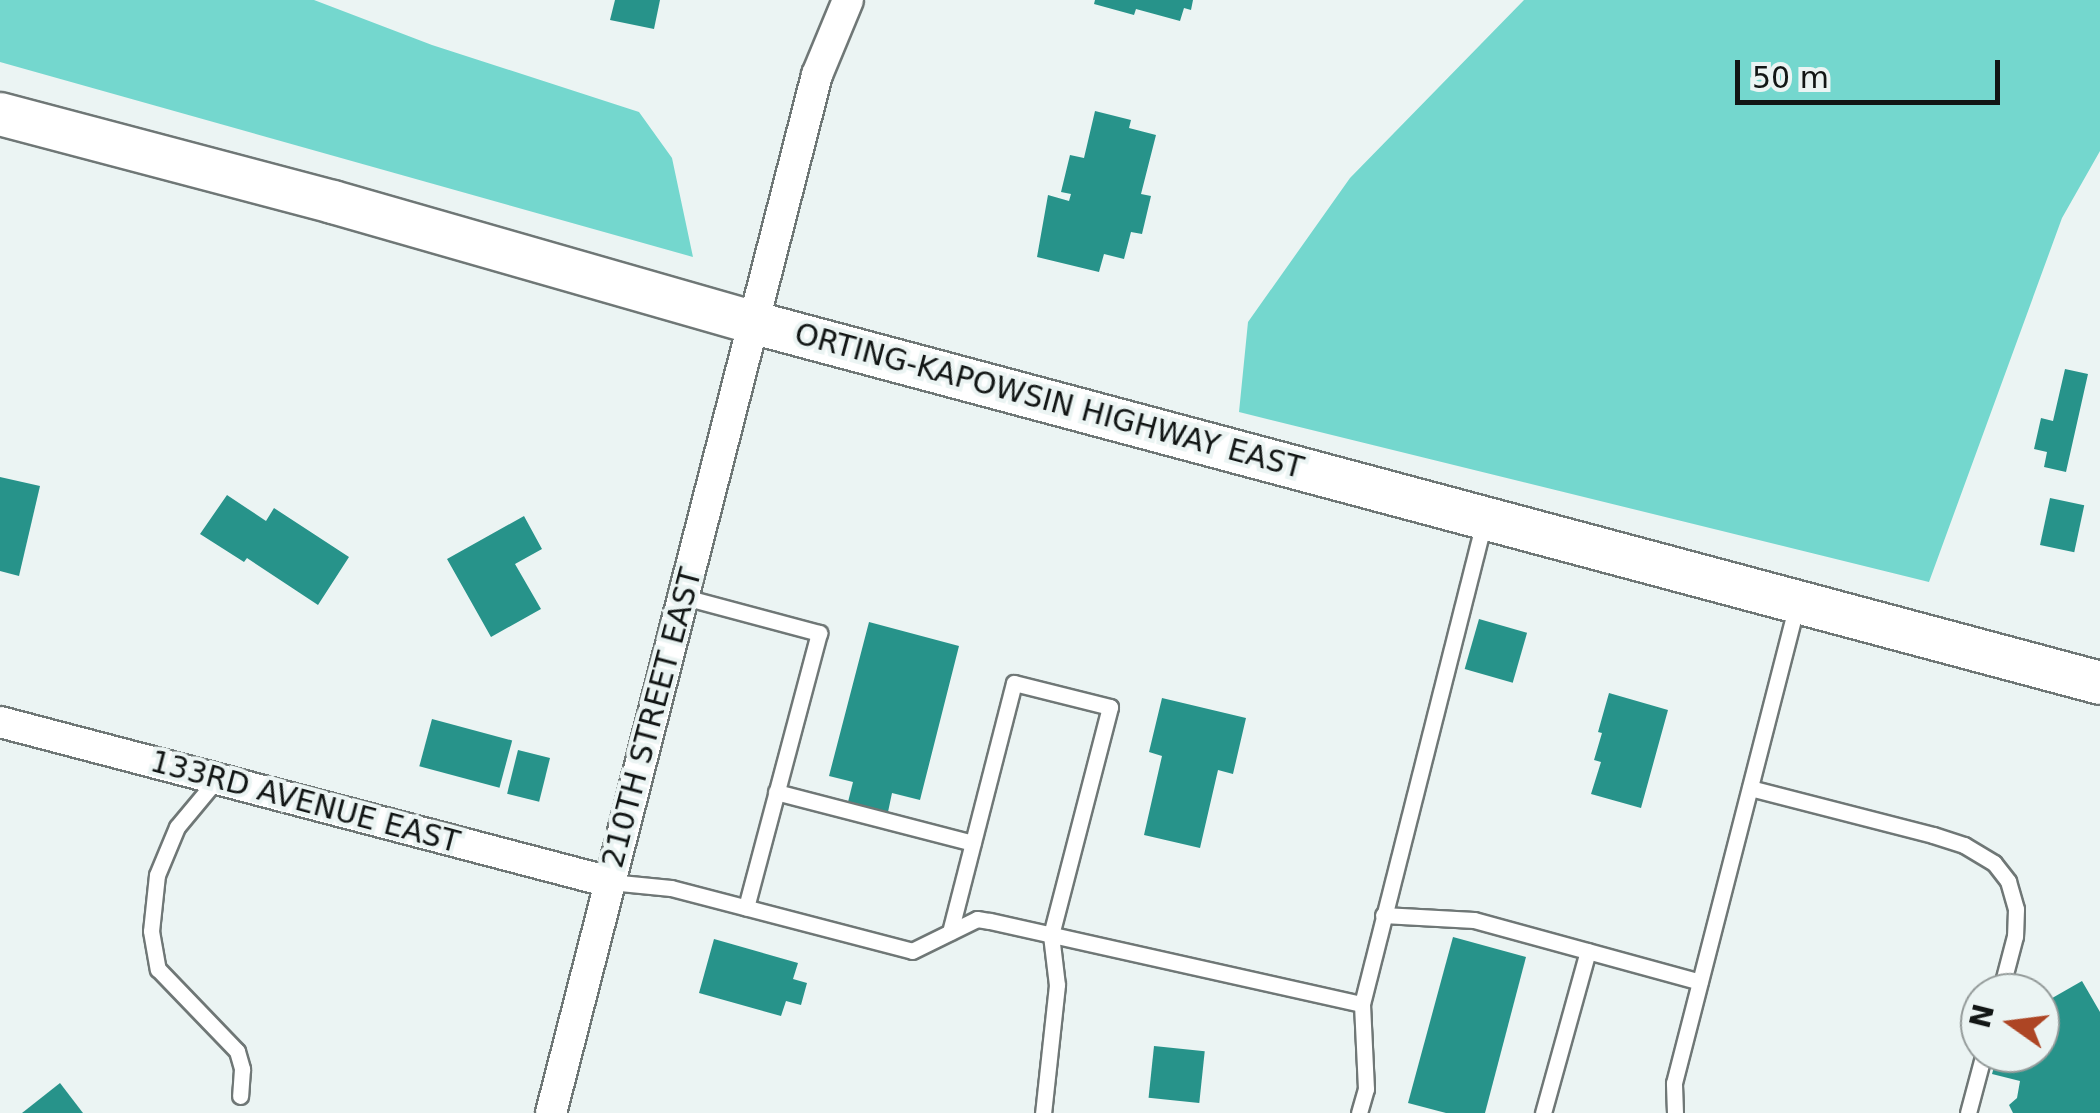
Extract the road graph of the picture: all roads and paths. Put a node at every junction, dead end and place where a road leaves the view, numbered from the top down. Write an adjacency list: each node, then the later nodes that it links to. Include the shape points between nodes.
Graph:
1 (848, 0): 3 (street, 210TH STREET EAST, via 816,75)
2 (0, 114): 3 (main road, ORTING-KAPOWSIN HIGHWAY EAST)
3 (755, 324): 4 (main road, ORTING-KAPOWSIN HIGHWAY EAST); 5 (street, 210TH STREET EAST)
4 (1486, 517): 6 (main road, ORTING-KAPOWSIN HIGHWAY EAST); 15 (lane)
5 (684, 597): 11 (lane, via 819,633); 13 (street, 210TH STREET EAST)
6 (1797, 604): 7 (main road, ORTING-KAPOWSIN HIGHWAY EAST); 10 (lane)
7 (2100, 684)
8 (0, 722): 9 (street, 133RD AVENUE EAST)
9 (217, 779): 13 (street, 133RD AVENUE EAST); 23 (lane, via 177,826 157,875 151,931 158,970 238,1051)
10 (1750, 788): 19 (lane, via 1934,834 1994,863 2008,881 2016,910); 20 (lane)
11 (776, 792): 12 (lane); 14 (lane)
12 (973, 844): 16 (lane); 17 (lane, via 1014,682 1110,707)
13 (610, 882): 14 (lane, via 672,888); 24 (street, 210TH STREET EAST)
14 (746, 907): 16 (lane, via 912,951)
15 (1383, 915): 18 (lane, via 1474,920); 21 (lane)
16 (950, 932): 17 (lane, via 977,919)
17 (1051, 935): 21 (lane); 25 (lane, via 1057,985)
18 (1588, 951): 20 (lane); 27 (lane)
19 (2005, 973)
20 (1700, 982): 28 (lane, via 1674,1083)
21 (1362, 1004): 26 (lane, via 1366,1090)
22 (1979, 1073): 29 (lane)
23 (240, 1096)
24 (550, 1113)
25 (1044, 1113)
26 (1360, 1113)
27 (1544, 1113)
28 (1674, 1113)
29 (1968, 1113)

